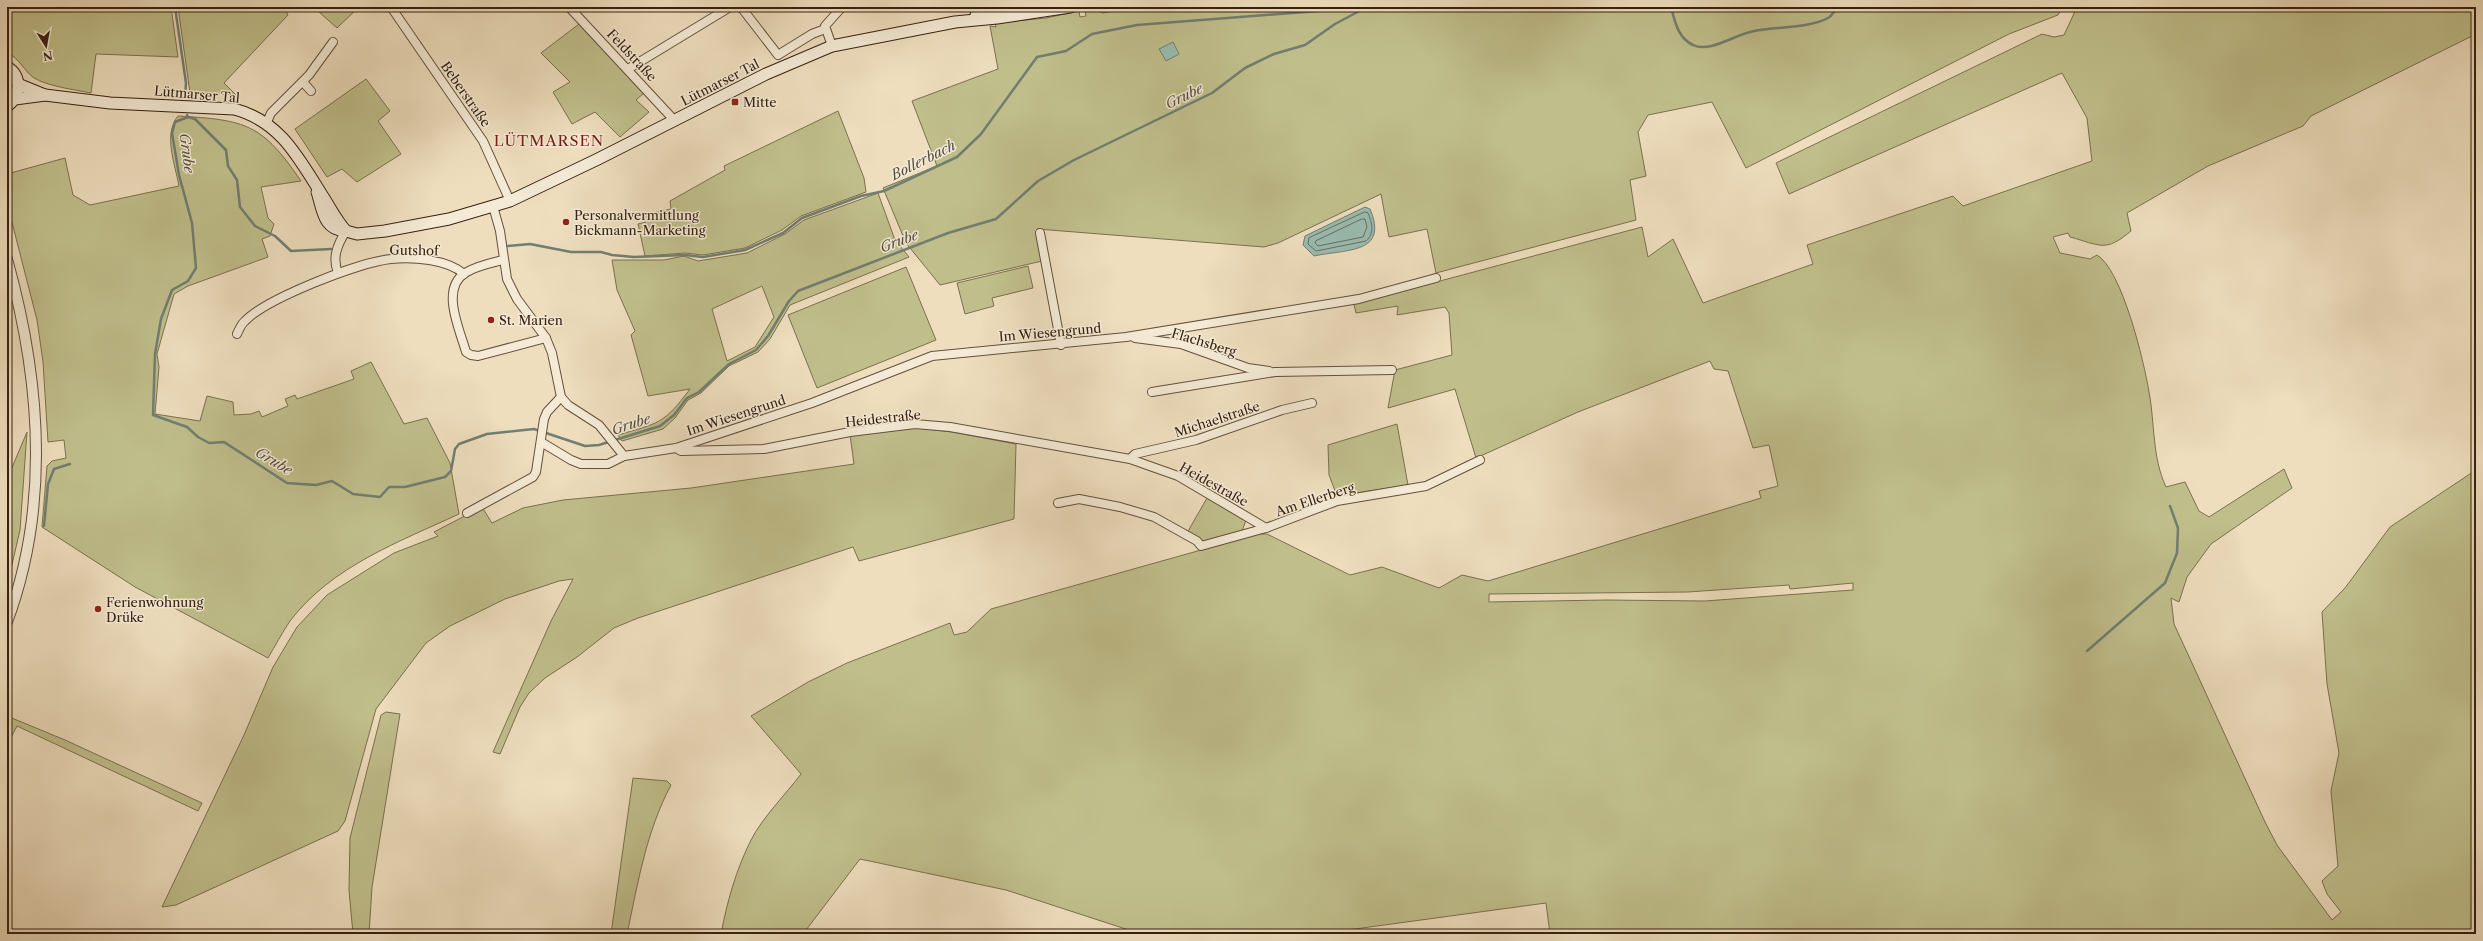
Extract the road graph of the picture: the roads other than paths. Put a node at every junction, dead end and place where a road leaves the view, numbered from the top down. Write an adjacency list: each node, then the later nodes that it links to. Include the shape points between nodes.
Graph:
1 (391, 7): 21 (street, Beberstraße, via 483,141)
2 (570, 7): 13 (street, Feldstraße)
3 (730, 7): 13 (street)
4 (741, 7): 9 (street, via 778,55)
5 (842, 7): 9 (street, via 828,21)
6 (1011, 7): 8 (main road, Lütmarser Tal)
7 (1070, 7): 8 (main road, Lütmarser Tal)
8 (956, 22): 11 (main road, Lütmarser Tal)
9 (825, 29): 11 (street)
10 (333, 42): 14 (street)
11 (832, 46): 19 (main road, Lütmarser Tal, via 766,74)
12 (7, 67): 15 (main road, via 16,76)
13 (628, 69): 19 (street, Feldstraße)
14 (303, 82): 16 (street); 20 (street, via 272,113)
15 (18, 84): 17 (main road, Lütmarser Tal); 18 (main road)
16 (311, 91)
17 (45, 95): 18 (main road, Lütmarser Tal); 20 (main road, Lütmarser Tal, via 110,103 234,109)
18 (11, 103)
19 (675, 121): 21 (main road, Lütmarser Tal)
20 (267, 122): 23 (main road, Lütmarser Tal, via 282,136 315,184 324,218 331,227)
21 (510, 201): 22 (main road, Lütmarser Tal)
22 (493, 206): 23 (main road, Lütmarser Tal, via 450,219 385,231 357,234); 26 (street, via 500,231)
23 (346, 231): 27 (street, via 334,264)
24 (1040, 233): 33 (street)
25 (7, 259): 47 (street, via 27,344 36,409 37,451 30,530 21,576)
26 (503, 260): 28 (street); 32 (street, via 507,279 518,299)
27 (338, 274): 28 (street, Gutshof, via 390,259 448,263); 30 (street, Gutshof, via 257,311 244,322)
28 (464, 274): 32 (street, via 454,287 454,305 466,352 478,356)
29 (1436, 278): 31 (street, Im Wiesengrund, via 1359,299)
30 (237, 334)
31 (1126, 337): 33 (street, Im Wiesengrund); 35 (street, Flachsberg, via 1180,344 1248,368)
32 (546, 338): 37 (street, via 552,353)
33 (1061, 345): 40 (street, Im Wiesengrund, via 932,356 812,403)
34 (1392, 370): 35 (street, Flachsberg)
35 (1275, 372): 36 (street, Flachsberg)
36 (1152, 392)
37 (561, 397): 39 (street, via 547,412); 41 (street, via 609,434)
38 (1312, 403): 42 (street, Michaelstraße, via 1282,410 1196,440 1135,454)
39 (542, 439): 41 (street, Heidestraße, via 581,464 608,464); 45 (street, via 533,477)
40 (676, 448): 41 (street, Heidestraße); 42 (street, Heidestraße, via 681,451 764,449 850,432 915,424 950,427)
41 (624, 456)
42 (1130, 459): 46 (street, Heidestraße, via 1178,476)
43 (1480, 460): 46 (street, Am Ellerberg, via 1426,486 1337,501)
44 (1058, 503): 46 (street, Am Ellerberg, via 1079,499 1154,517 1197,541 1201,546)
45 (467, 513)
46 (1266, 528)
47 (7, 622)

